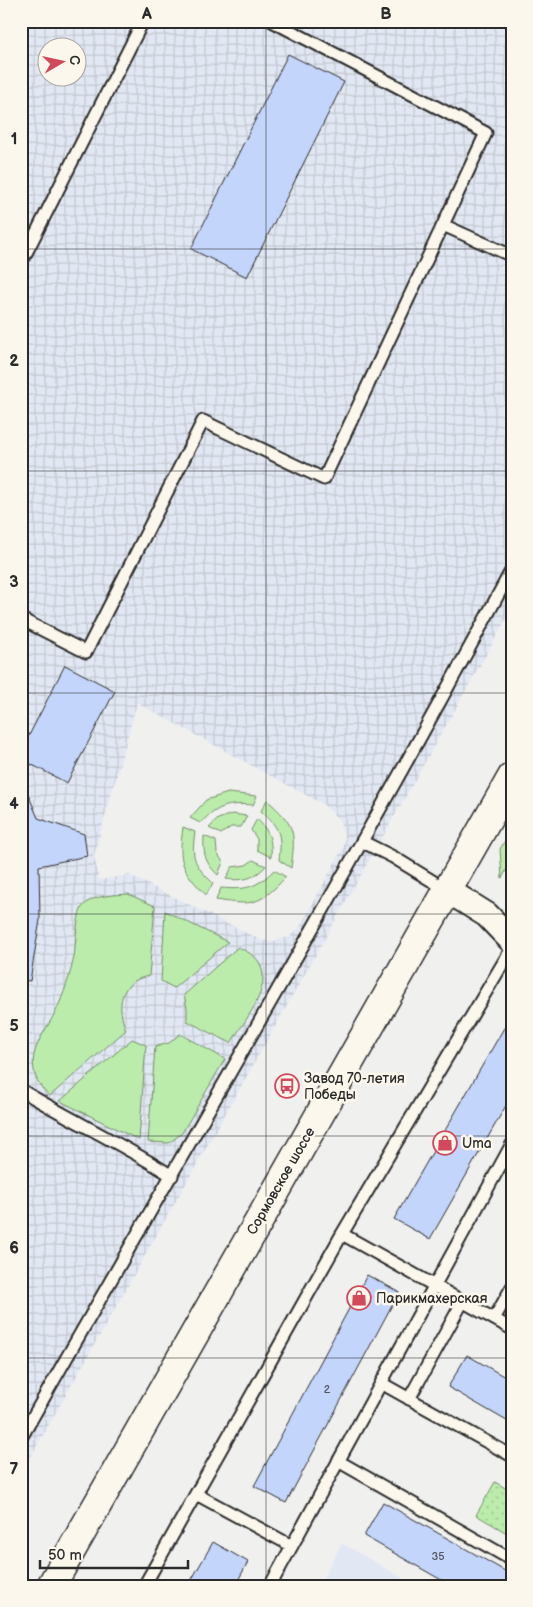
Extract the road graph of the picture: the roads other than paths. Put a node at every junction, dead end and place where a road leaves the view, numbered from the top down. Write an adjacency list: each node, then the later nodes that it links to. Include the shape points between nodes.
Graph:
1 (143, 21): 5 (lane)
2 (272, 21): 3 (lane, via 486,133)
3 (443, 225): 4 (lane); 7 (lane, via 324,479 204,421 86,652)
4 (512, 256)
5 (21, 263)
6 (512, 569): 9 (lane)
7 (21, 619)
8 (512, 777): 10 (main road, Сормовское шоссе)
9 (363, 842): 10 (lane); 15 (lane)
10 (447, 890): 11 (street, via 487,916); 30 (main road, Сормовское шоссе)
11 (512, 941)
12 (512, 948): 16 (lane)
13 (21, 1090): 15 (lane)
14 (512, 1144): 17 (lane)
15 (172, 1176): 24 (lane)
16 (342, 1234): 17 (lane); 27 (lane)
17 (435, 1286): 19 (lane); 22 (lane)
18 (512, 1287): 20 (lane)
19 (463, 1301): 20 (lane); 23 (lane)
20 (494, 1319): 21 (lane)
21 (512, 1329)
22 (381, 1383): 23 (lane); 26 (lane)
23 (410, 1399): 25 (lane)
24 (21, 1438)
25 (512, 1456)
26 (338, 1461): 28 (lane); 29 (lane)
27 (196, 1494): 28 (lane); 31 (lane)
28 (292, 1546): 32 (lane)
29 (512, 1560)
30 (50, 1586)
31 (144, 1586)
32 (270, 1586)

